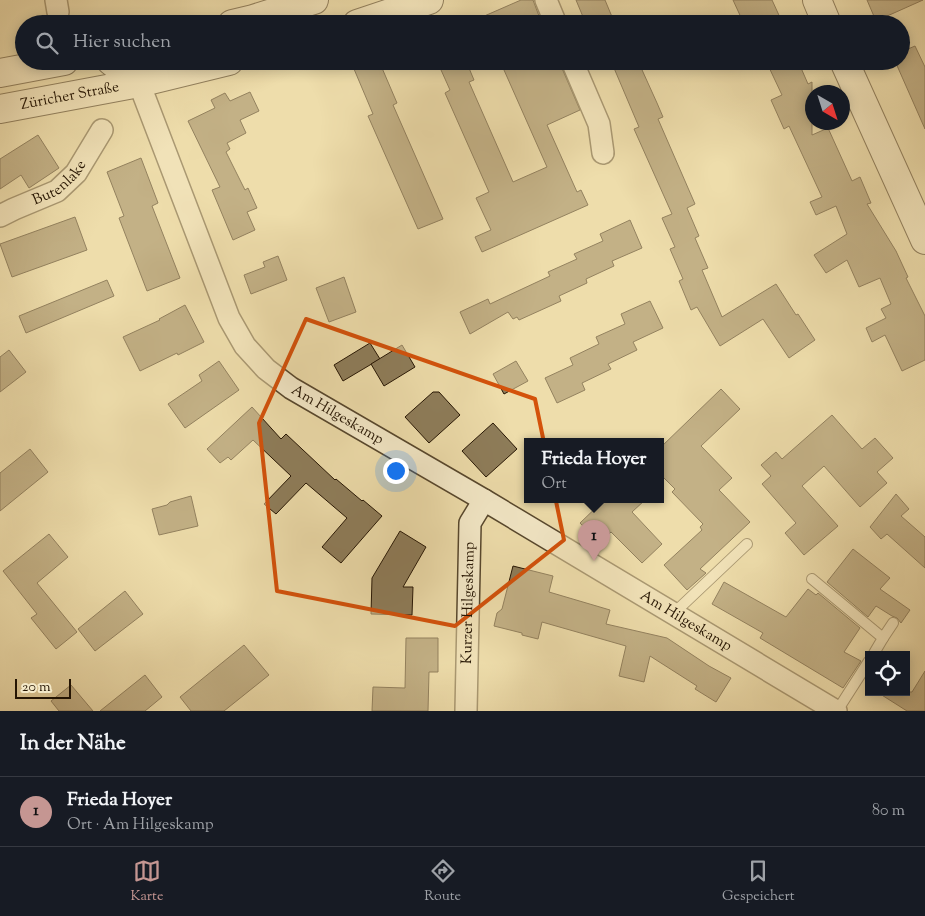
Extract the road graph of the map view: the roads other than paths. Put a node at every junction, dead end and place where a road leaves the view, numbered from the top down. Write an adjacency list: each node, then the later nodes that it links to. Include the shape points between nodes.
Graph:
1 (314, 0): 5 (main road)
2 (430, 0): 6 (main road)
3 (546, 0): 7 (street)
4 (817, 0): 8 (main road)
5 (266, 15)
6 (384, 15)
7 (552, 15)
8 (823, 15)
9 (16, 70): 15 (main road)
10 (122, 70): 16 (main road, Züricher Straße)
11 (152, 70): 16 (main road, Züricher Straße)
12 (192, 70): 16 (main road, Züricher Straße)
13 (576, 70): 19 (street, via 599,124)
14 (848, 70): 21 (main road)
15 (0, 73)
16 (139, 83): 17 (main road, Züricher Straße); 22 (street, Am Hilgeskamp, via 229,318 245,346 266,369 291,388)
17 (0, 109)
18 (102, 130): 20 (street, Butenlake, via 76,173 57,191)
19 (603, 153)
20 (0, 216)
21 (925, 240)
22 (484, 500): 25 (street, Am Hilgeskamp); 30 (street, Kurzer Hilgeskamp, via 470,523)
23 (747, 544): 25 (lane)
24 (812, 579): 27 (lane)
25 (673, 614): 31 (street, Am Hilgeskamp)
26 (893, 623): 27 (lane)
27 (883, 638): 28 (lane)
28 (875, 651)
29 (865, 667): 31 (lane)
30 (466, 711)
31 (836, 711)

